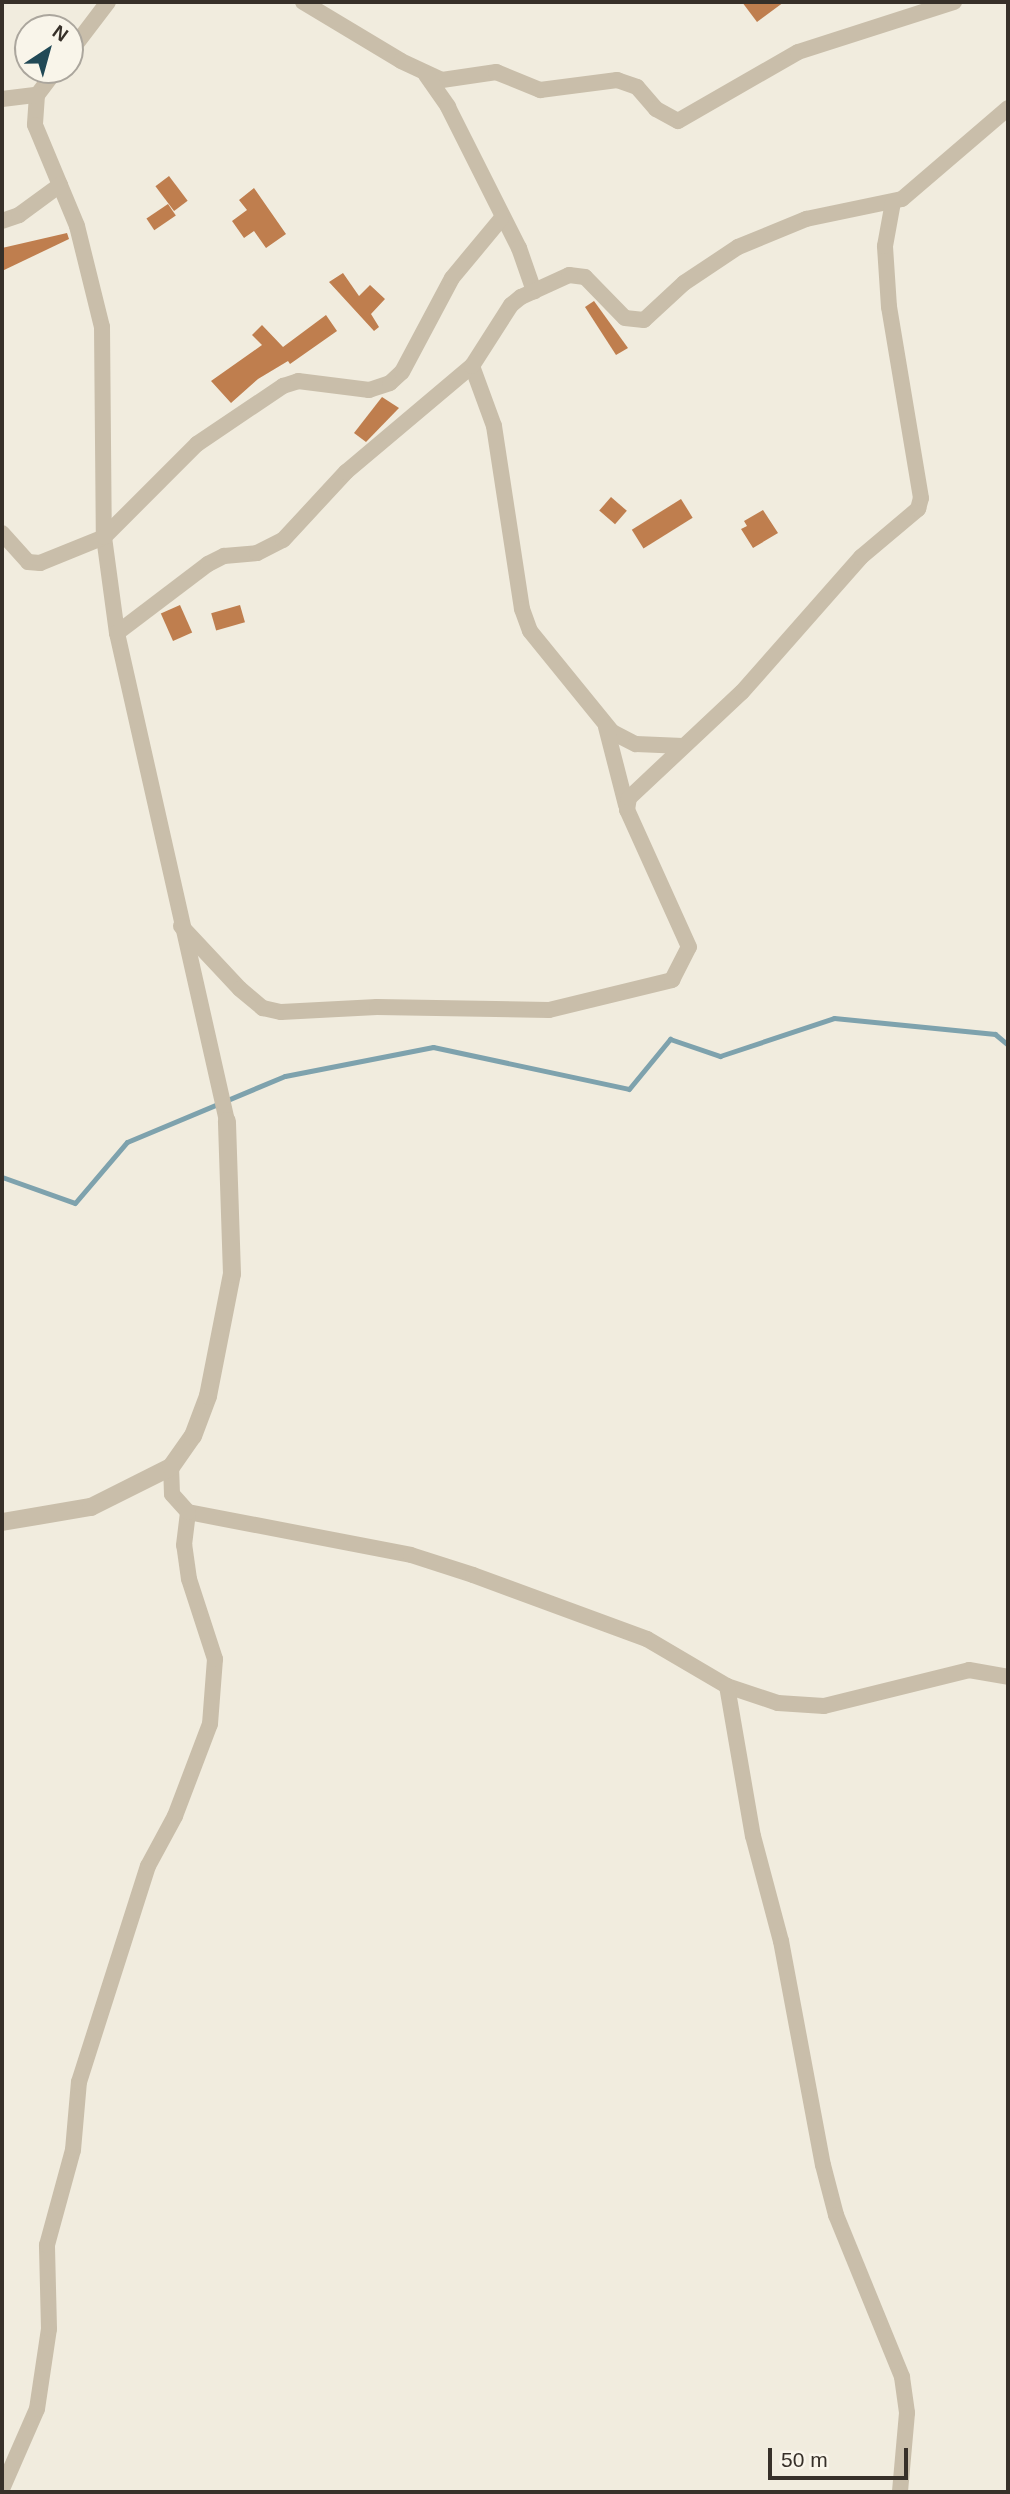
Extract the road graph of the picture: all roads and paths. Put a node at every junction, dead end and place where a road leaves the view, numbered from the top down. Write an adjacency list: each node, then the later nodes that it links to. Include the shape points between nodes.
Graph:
1 (108, 2): 4 (street)
2 (303, 2): 5 (street)
3 (954, 2): 5 (street, via 798,52 678,121 656,110 637,87 617,80 540,90 496,72 453,80)
4 (84, 34)
5 (425, 74): 12 (street, via 443,99)
6 (46, 84): 7 (street)
7 (37, 96): 8 (street); 10 (street, via 35,125)
8 (2, 99)
9 (1008, 107): 11 (street, via 902,199)
10 (60, 185): 13 (street, via 19,215); 17 (street, via 84,252 102,327)
11 (893, 201): 14 (street, via 806,219 738,247 684,283 644,320 625,317 585,277 569,275); 20 (street, via 885,246 889,307 922,488 918,509 861,556 742,692)
12 (501, 219): 14 (street, via 519,248); 17 (street, via 452,278 402,372 390,383 369,390 298,381 283,386 197,444)
13 (2, 221)
14 (534, 291): 15 (street, via 511,305)
15 (472, 366): 18 (street, via 346,472 283,540 257,553 224,556 208,564); 19 (street, via 495,426 522,609 530,631)
16 (2, 533): 17 (street, via 34,564)
17 (104, 537): 18 (street)
18 (117, 633): 22 (street)
19 (606, 727): 20 (street, via 636,744); 21 (street)
20 (683, 746): 21 (street, via 641,784)
21 (626, 805): 22 (street, via 689,947 671,980 636,992 549,1010 377,1007 281,1012 263,1008 240,989)
22 (181, 926): 23 (street)
23 (228, 1121): 24 (street, via 232,1274 208,1396 193,1437)
24 (171, 1467): 25 (street, via 172,1494); 26 (street, via 91,1507)
25 (188, 1512): 28 (street, via 411,1555 461,1571 647,1639); 29 (street, via 184,1545 189,1579 215,1659 210,1724 175,1816 148,1866 79,2082 74,2150 47,2245 49,2329 37,2409)
26 (2, 1522)
27 (1008, 1677): 28 (street, via 969,1670 824,1706 778,1703)
28 (727, 1686): 30 (street, via 753,1836 781,1941 823,2165 836,2215 902,2377 907,2413)
29 (2, 2489)
30 (900, 2492)

